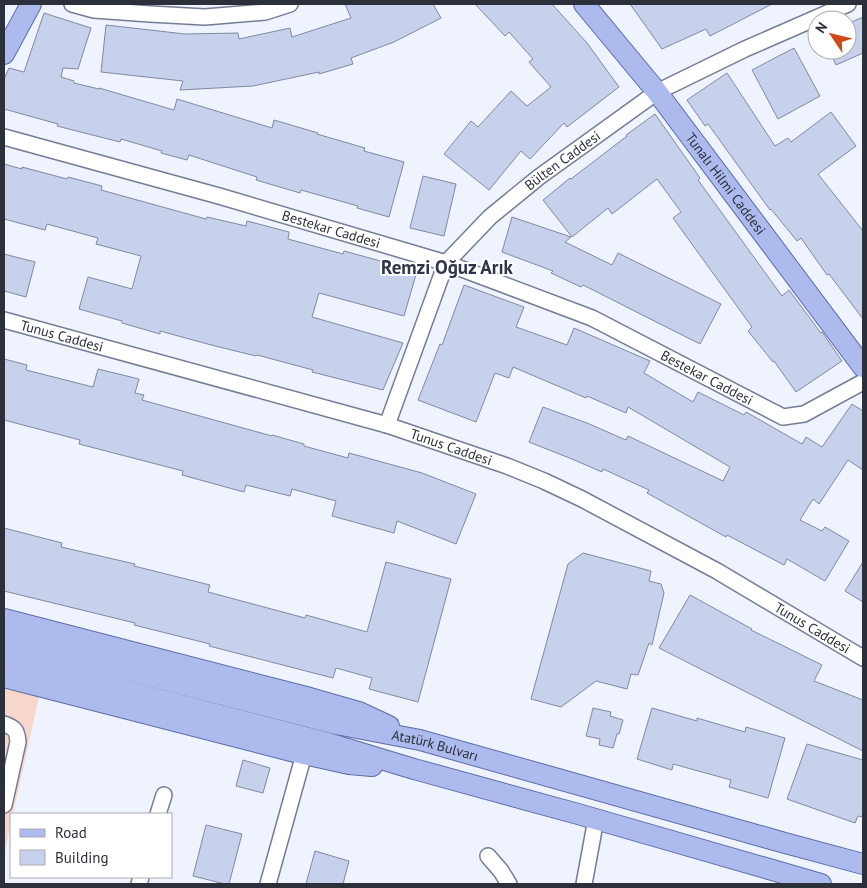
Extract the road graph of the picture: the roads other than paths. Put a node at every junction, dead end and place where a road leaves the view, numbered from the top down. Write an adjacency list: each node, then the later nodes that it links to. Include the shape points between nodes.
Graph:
1 (31, 4): 6 (main road)
2 (72, 4): 3 (street, via 94,10 205,17 265,12)
3 (290, 4)
4 (584, 4): 7 (main road, Tunalı Hilmi Caddesi)
5 (848, 4): 7 (street, Bülten Caddesi)
6 (4, 54)
7 (658, 92): 9 (street, Bülten Caddesi, via 490,216); 11 (main road, Tunalı Hilmi Caddesi)
8 (4, 137): 9 (street, Bestekar Caddesi)
9 (446, 263): 12 (street, Bestekar Caddesi, via 592,318 783,417 804,414); 13 (street, Bülten Caddesi)
10 (4, 320): 13 (street, Tunus Caddesi)
11 (863, 367)
12 (863, 382)
13 (387, 425): 16 (street, Tunus Caddesi, via 507,466 582,499)
14 (4, 619): 20 (main road, via 359,712)
15 (4, 640): 20 (main road, Atatürk Bulvarı, via 336,724)
16 (862, 654)
17 (4, 659): 22 (main road, Atatürk Bulvarı, via 328,743)
18 (4, 677): 21 (main road)
19 (4, 724): 24 (street, via 17,733 18,742)
20 (420, 740): 28 (main road, Atatürk Bulvarı)
21 (304, 754): 22 (main road, via 349,764); 29 (street)
22 (414, 769): 26 (main road, Atatürk Bulvarı)
23 (164, 795): 25 (street)
24 (4, 805)
25 (158, 813)
26 (596, 819): 31 (street); 32 (main road, Atatürk Bulvarı)
27 (488, 856): 30 (street)
28 (863, 864)
29 (268, 884)
30 (508, 884)
31 (584, 884)
32 (821, 884)

